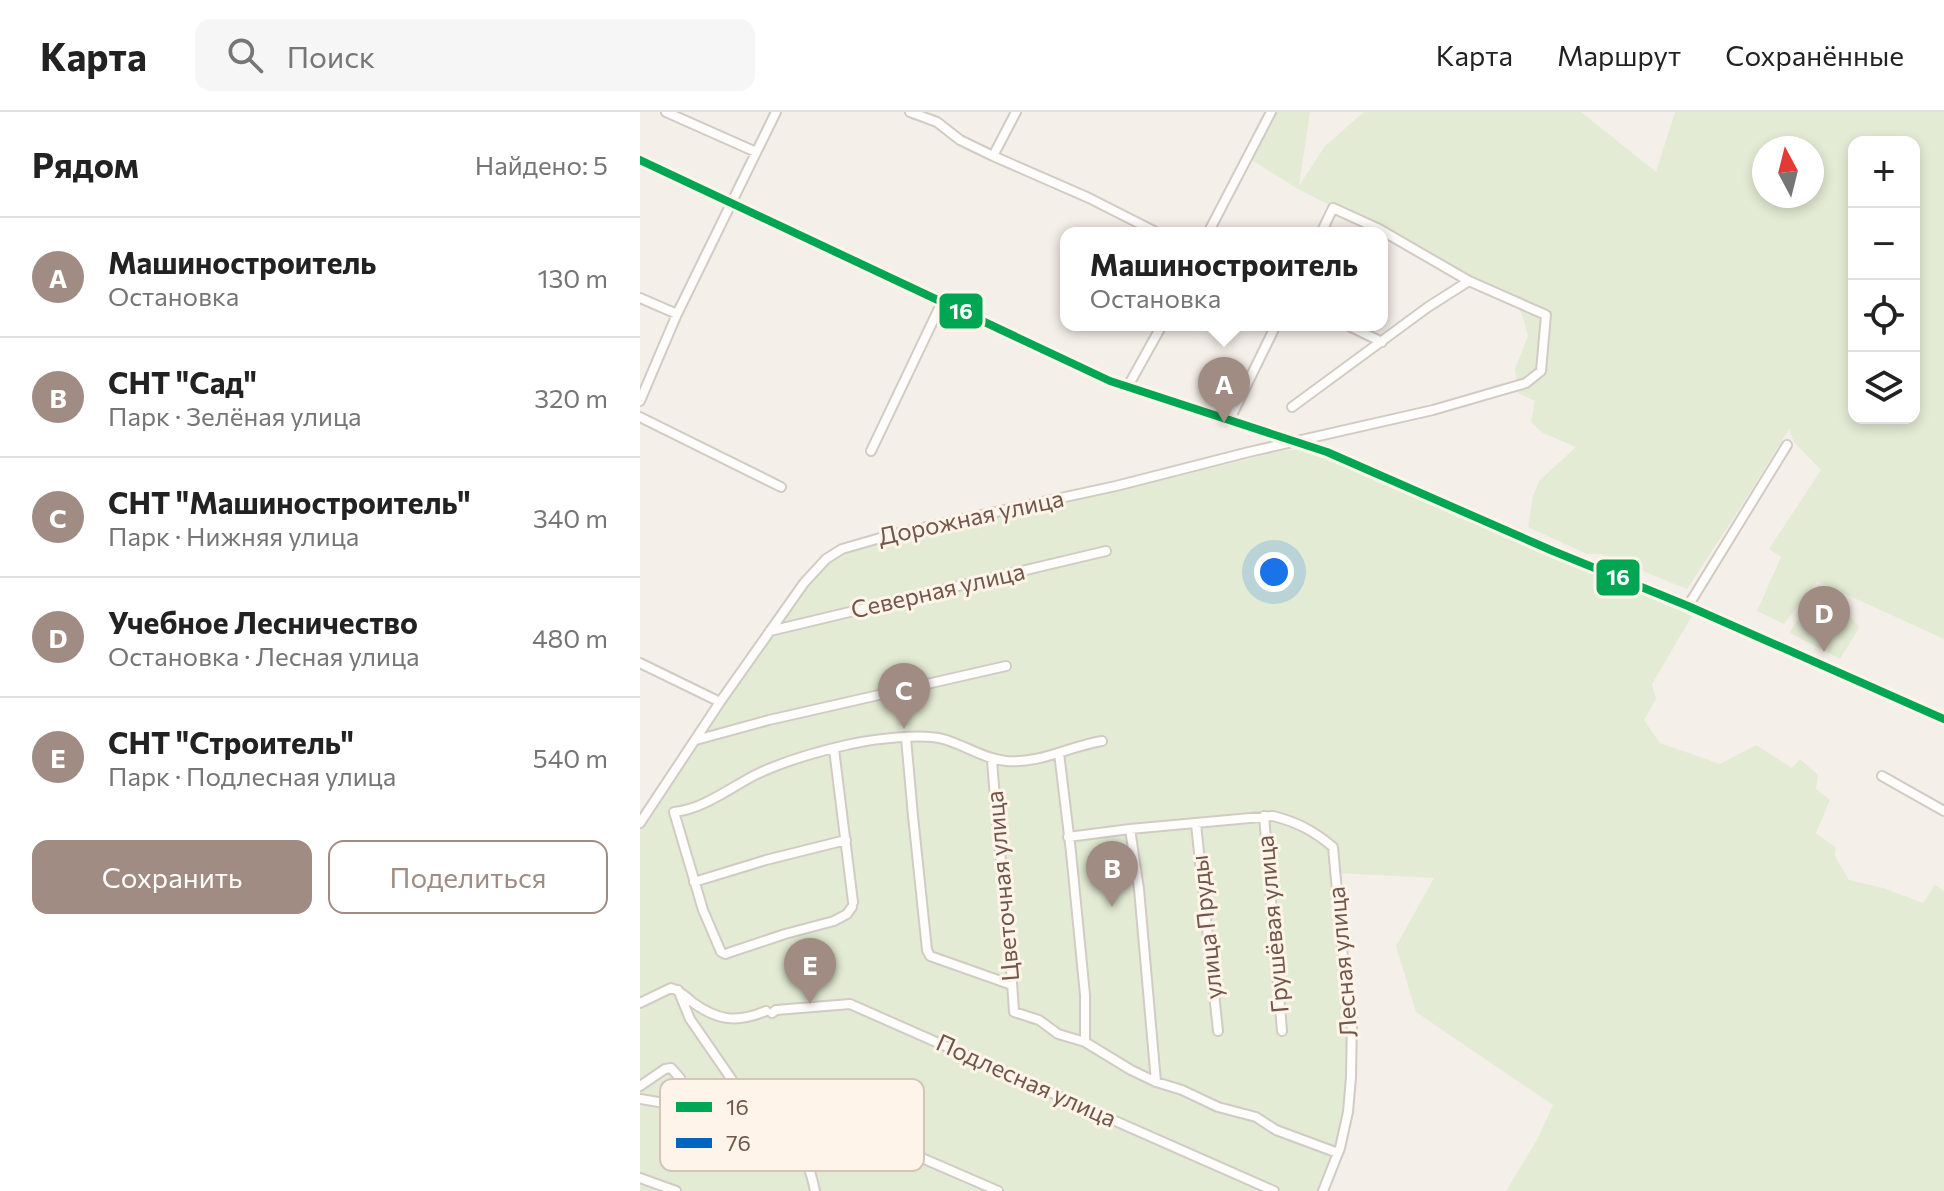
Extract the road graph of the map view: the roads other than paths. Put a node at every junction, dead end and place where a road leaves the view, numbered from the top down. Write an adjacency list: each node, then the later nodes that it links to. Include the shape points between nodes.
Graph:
1 (666, 112): 6 (street)
2 (776, 112): 6 (street)
3 (910, 112): 7 (street)
4 (1016, 112): 7 (street)
5 (1271, 112): 11 (street)
6 (756, 152): 9 (street)
7 (993, 156): 10 (street)
8 (640, 160): 9 (street)
9 (731, 202): 17 (street); 18 (street)
10 (1146, 227)
11 (1211, 227)
12 (1324, 227): 13 (street, via 1333,208)
13 (1375, 227)
14 (1388, 234): 15 (street)
15 (1469, 281): 22 (street); 29 (street, Дорожная улица, via 1546,315 1541,371 1526,383 1433,410)
16 (640, 298): 18 (street)
17 (942, 302): 23 (street); 31 (street)
18 (677, 314): 24 (street)
19 (1159, 331): 23 (street)
20 (1273, 331): 27 (street)
21 (1359, 331): 22 (street)
22 (1382, 342): 25 (street)
23 (1127, 388): 27 (street)
24 (640, 401)
25 (1292, 407)
26 (640, 417): 33 (street)
27 (1229, 421): 28 (street)
28 (1252, 428): 29 (street); 32 (street, via 1256,439)
29 (1293, 442): 32 (street, Дорожная улица); 35 (street)
30 (1787, 445): 35 (street)
31 (871, 451)
32 (1249, 452): 36 (street, Дорожная улица, via 842,549 815,569)
33 (781, 487)
34 (1106, 551): 36 (street, Северная улица)
35 (1688, 606): 40 (street)
36 (769, 631): 39 (street, Дорожная улица)
37 (640, 663): 39 (street)
38 (1006, 666): 42 (street)
39 (720, 702): 42 (street, Дорожная улица)
40 (1944, 719)
41 (906, 738): 44 (street); 46 (street, via 939,738); 56 (street, via 927,950 930,956)
42 (695, 740): 50 (street, Дорожная улица)
43 (1102, 741): 45 (street)
44 (834, 749): 54 (street); 55 (street, via 783,763 674,812)
45 (1059, 753): 46 (street, via 1028,761); 53 (street)
46 (992, 760): 56 (street, Цветочная улица)
47 (1882, 776): 48 (street)
48 (1944, 811)
49 (1264, 816): 51 (street); 60 (street, Грушёвая улица); 68 (street, Лесная улица, via 1291,821 1333,847 1352,1018 1348,1112)
50 (640, 823)
51 (1196, 824): 52 (street); 59 (street, улица Пруды)
52 (1130, 829): 53 (street); 64 (street)
53 (1068, 837): 61 (street)
54 (846, 840): 55 (street); 55 (street, via 852,904 847,914 725,954)
55 (694, 882)
56 (1012, 985): 61 (street, Цветочная улица, via 1014,1012)
57 (678, 990): 58 (street, via 671,988); 63 (street, via 690,1019); 75 (street, Подлесная улица, via 707,1011 739,1020 776,1010 850,1004)
58 (640, 1003)
59 (1218, 1031)
60 (1282, 1031)
61 (1085, 1042): 64 (street)
62 (680, 1078): 65 (street, via 665,1069)
63 (731, 1079)
64 (1156, 1082): 68 (street)
65 (640, 1086)
66 (640, 1099): 67 (street)
67 (660, 1103)
68 (1338, 1153): 76 (street)
69 (924, 1159): 74 (street)
70 (809, 1171): 73 (street)
71 (640, 1178): 72 (street)
72 (676, 1191)
73 (815, 1191)
74 (998, 1191)
75 (1274, 1191)
76 (1323, 1191)

